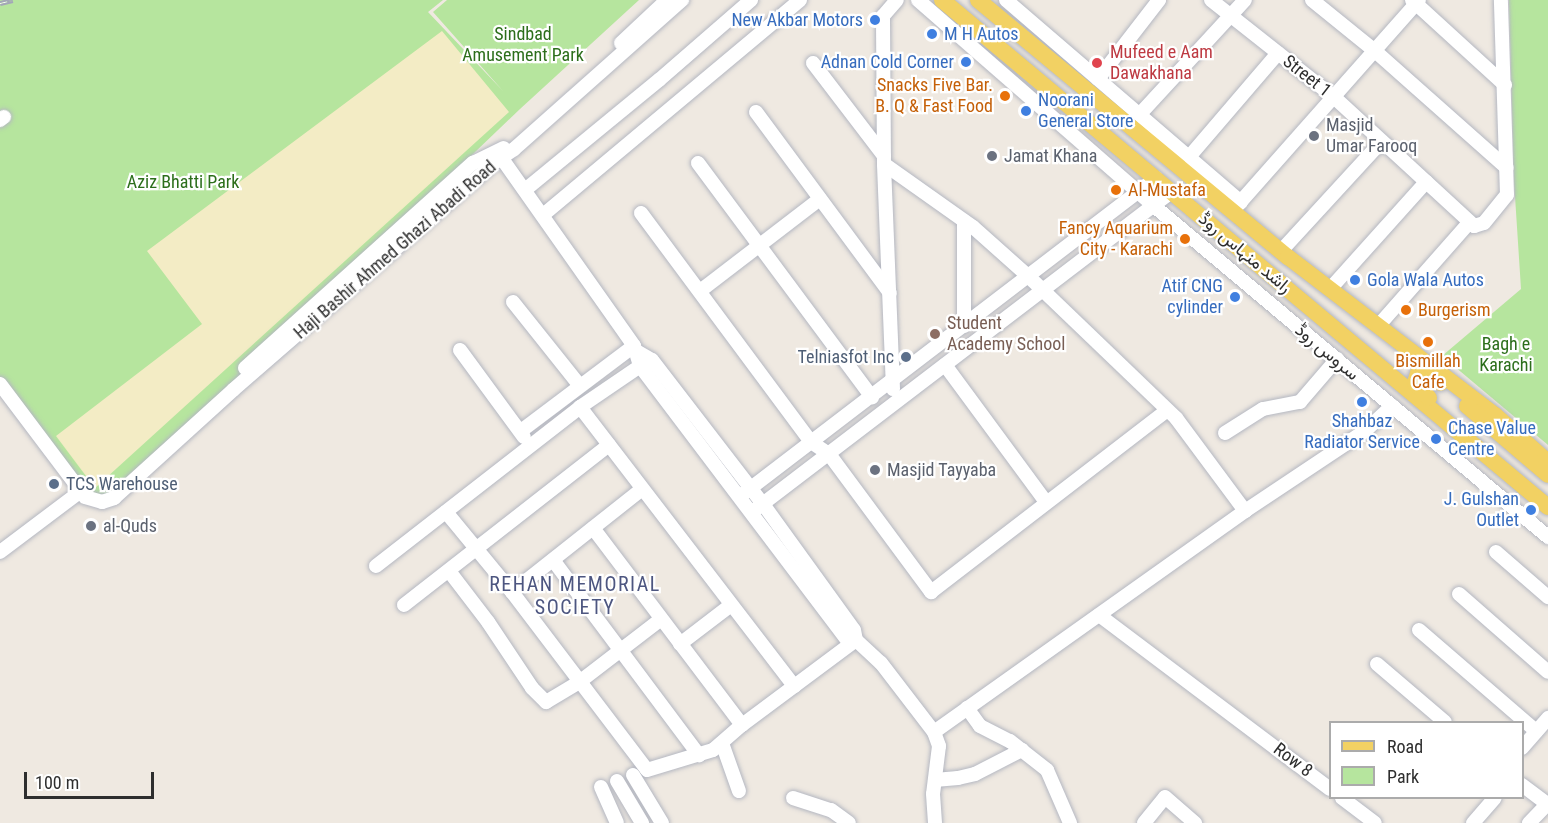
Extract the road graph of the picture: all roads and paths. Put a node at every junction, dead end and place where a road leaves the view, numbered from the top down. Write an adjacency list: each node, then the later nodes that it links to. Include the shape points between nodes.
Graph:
1 (667, 0): 26 (street, Haji Bashir Ahmed Ghazi Abadi Road)
2 (682, 0): 26 (street, Haji Bashir Ahmed Ghazi Abadi Road)
3 (751, 0): 33 (street)
4 (800, 0): 40 (street)
5 (897, 0): 27 (street, via 883,16)
6 (918, 0): 35 (street, سروس روڈ)
7 (942, 0): 31 (main road, راشد منہاس روڈ)
8 (978, 0): 29 (main road, راشد منہاس روڈ)
9 (1159, 0): 20 (street)
10 (1210, 0): 16 (street, Street 1)
11 (1245, 0): 16 (street)
12 (1312, 0): 17 (street)
13 (1501, 0): 21 (street)
14 (1416, 1): 17 (street); 21 (street)
15 (1013, 2): 20 (street)
16 (1231, 17): 18 (street, Street 1); 24 (street)
17 (1375, 51): 22 (street); 30 (street)
18 (1278, 53): 22 (street, Street 1); 29 (street)
19 (813, 63): 27 (street)
20 (1098, 78): 24 (street)
21 (1504, 85): 30 (street)
22 (1335, 98): 25 (street, Street 1); 38 (street)
23 (756, 112): 36 (street)
24 (1140, 114): 29 (street)
25 (1382, 141): 32 (street, Street 1); 44 (street)
26 (499, 155): 33 (street); 75 (street, Haji Bashir Ahmed Ghazi Abadi Road, via 114,498 102,502 85,497)
27 (884, 160): 41 (street); 49 (street)
28 (698, 163): 43 (street)
29 (1184, 163): 38 (main road, راشد منہاس روڈ)
30 (1507, 168): 42 (street, via 1507,195)
31 (1156, 178): 34 (main road, راشد منہاس روڈ); 35 (street)
32 (1426, 182): 42 (street, Street 1); 46 (street)
33 (525, 190): 40 (street)
34 (1171, 192): 37 (street); 78 (main road, راشد منہاس روڈ)
35 (1138, 193): 37 (street, سروس روڈ); 45 (street)
36 (820, 199): 43 (street); 49 (street)
37 (1154, 206): 47 (street); 55 (street, سروس روڈ)
38 (1237, 206): 44 (main road, راشد منہاس روڈ)
39 (641, 213): 48 (street)
40 (543, 215): 54 (street)
41 (964, 221): 45 (street); 52 (street)
42 (1474, 224): 51 (street)
43 (759, 246): 48 (street); 60 (street)
44 (1281, 251): 46 (main road, راشد منہاس روڈ)
45 (1028, 276): 47 (street); 52 (street)
46 (1330, 289): 51 (main road, راشد منہاس روڈ)
47 (1043, 290): 56 (street); 64 (street)
48 (700, 291): 67 (street)
49 (890, 293): 57 (street)
50 (513, 302): 59 (street)
51 (1379, 325): 71 (main road, راشد منہاس روڈ, via 1495,415)
52 (964, 326): 57 (street)
53 (460, 350): 65 (street)
54 (637, 355): 59 (street); 63 (street); 73 (street, via 652,360); 76 (street)
55 (1337, 359): 62 (street, سروس روڈ); 66 (street, via 1300,402 1263,409)
56 (945, 365): 61 (street); 77 (street)
57 (892, 383): 60 (street); 61 (street)
58 (0, 384): 75 (street)
59 (580, 386): 65 (street)
60 (872, 397): 67 (street)
61 (894, 404): 70 (street)
62 (1392, 406): 80 (street, via 1365,431); 83 (street, سروس روڈ)
63 (580, 407): 68 (street); 69 (street)
64 (1167, 410): 77 (street); 80 (street)
65 (521, 431): 69 (street)
66 (1225, 433)
67 (811, 442): 70 (street); 73 (street)
68 (609, 445): 74 (street); 85 (street)
69 (529, 447): 81 (street)
70 (829, 454): 77 (street, via 931,592); 79 (street)
71 (1548, 462)
72 (1548, 475): 78 (main road, via 1431,374 1418,373 1418,389)
73 (751, 488): 76 (street); 79 (street)
74 (642, 489): 82 (street); 94 (street)
75 (81, 491): 84 (street)
76 (739, 497): 79 (street)
77 (1046, 502)
78 (1545, 505)
79 (757, 508): 98 (street, via 815,586 846,638)
80 (1245, 511): 95 (street)
81 (446, 512): 85 (street); 88 (street)
82 (593, 528): 87 (street); 96 (street)
83 (1548, 537)
84 (3, 544)
85 (477, 549): 89 (street); 90 (street)
86 (1496, 552): 92 (street)
87 (553, 560): 90 (street); 100 (street)
88 (376, 566)
89 (449, 571): 93 (street); 103 (street, via 546,702)
90 (513, 592): 103 (street)
91 (1459, 594): 102 (street)
92 (1548, 597)
93 (404, 605)
94 (731, 605): 99 (street); 104 (street)
95 (1099, 615): 105 (street); 120 (street, Row 8)
96 (661, 619): 99 (street); 100 (street)
97 (1419, 630): 109 (street)
98 (856, 640): 104 (street); 110 (street, via 881,663)
99 (680, 644): 108 (street)
100 (620, 650): 103 (street); 114 (street)
101 (1377, 663): 107 (street)
102 (1548, 672)
103 (578, 682): 114 (street, via 647,770)
104 (794, 686): 108 (street)
105 (968, 708): 110 (street); 113 (street, via 980,726)
106 (1548, 718): 109 (street)
107 (1443, 721)
108 (742, 725): 111 (street)
109 (1536, 731): 112 (street)
110 (934, 732): 116 (street, via 939,746)
111 (722, 742): 114 (street); 121 (street)
112 (1524, 746)
113 (1022, 750): 116 (street, via 975,774); 131 (street, via 1047,770)
114 (699, 755)
115 (633, 775): 128 (street)
116 (935, 780): 130 (street)
117 (617, 781): 127 (street)
118 (601, 787): 126 (street)
119 (1524, 787): 125 (street)
120 (1329, 788)
121 (739, 791)
122 (793, 798): 129 (street, via 831,810)
123 (1343, 799): 134 (street)
124 (1494, 799): 135 (street)
125 (1547, 804): 136 (street)
126 (617, 823)
127 (642, 823)
128 (662, 823)
129 (849, 823)
130 (935, 823)
131 (1070, 823)
132 (1144, 823): 133 (street, via 1165,797)
133 (1195, 823)
134 (1375, 823)
135 (1473, 823)
136 (1529, 823)

